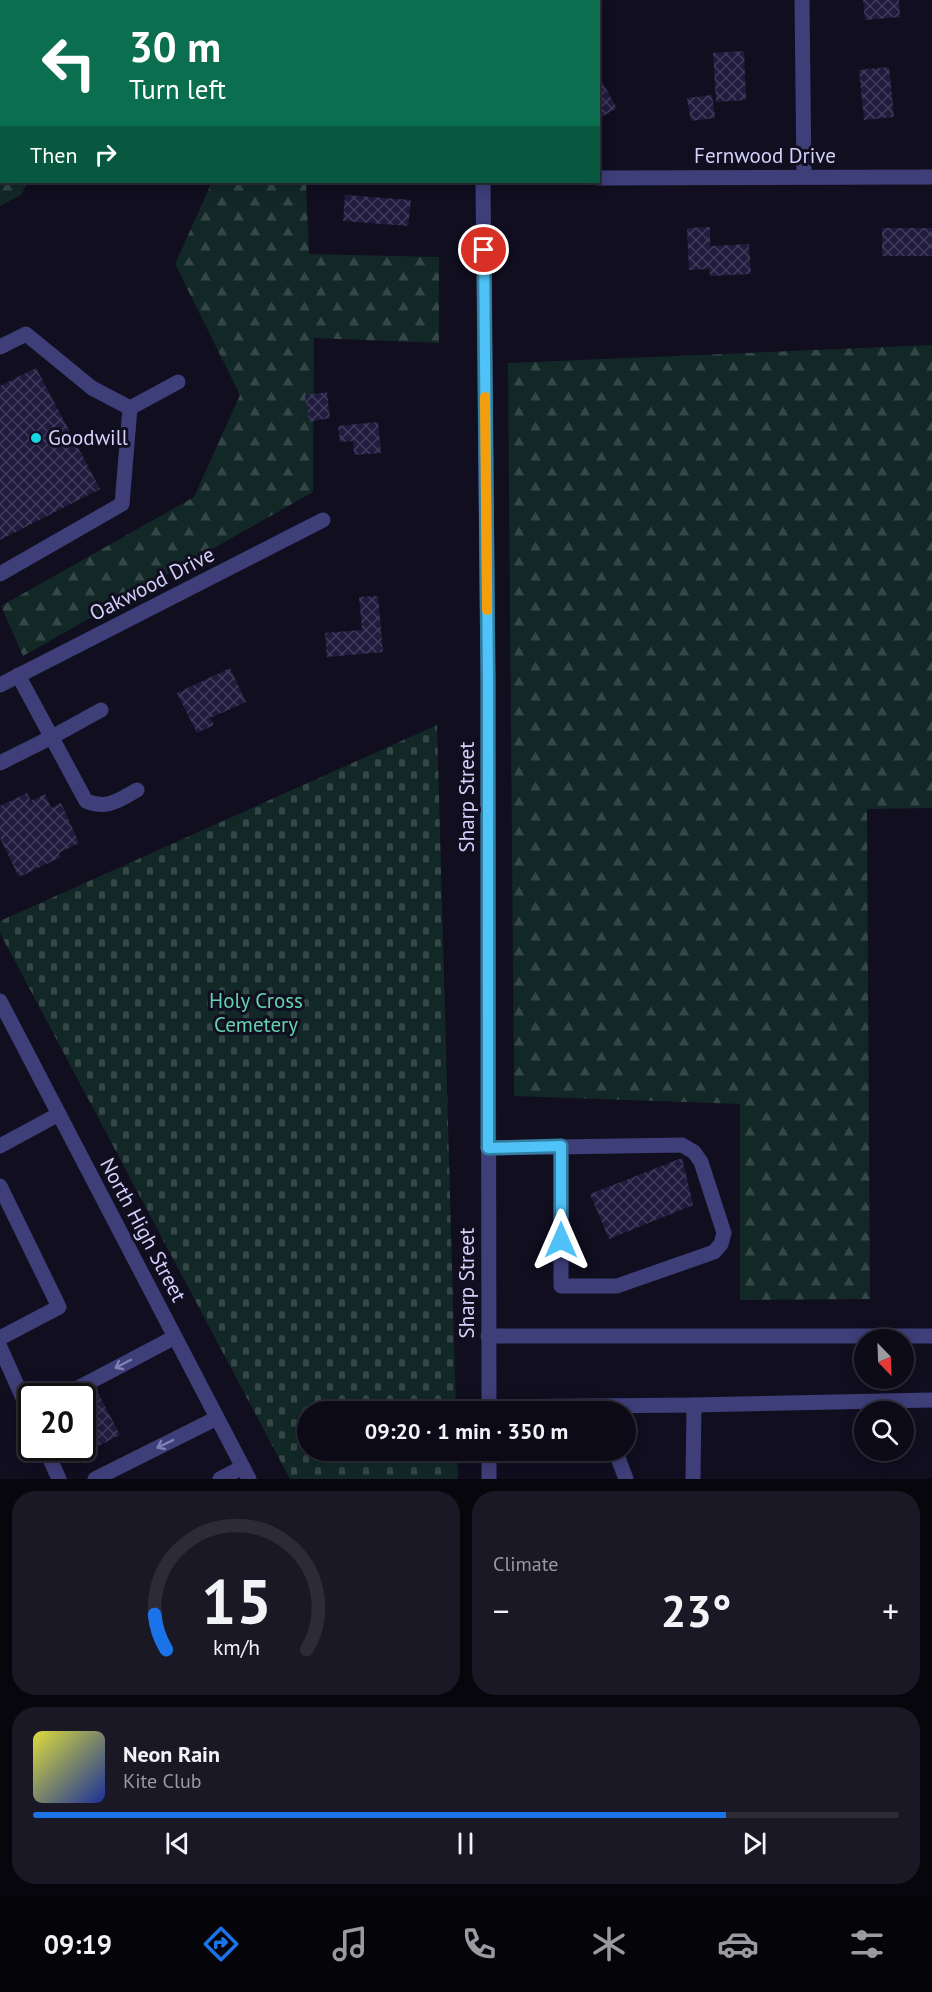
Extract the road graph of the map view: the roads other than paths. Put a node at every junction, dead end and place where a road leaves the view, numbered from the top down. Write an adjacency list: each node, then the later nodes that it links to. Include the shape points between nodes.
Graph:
1 (802, 0): 2 (street)
2 (804, 177): 3 (street, Fernwood Drive); 4 (street, Fernwood Drive)
3 (932, 177)
4 (600, 178)
5 (483, 183): 21 (street, Sharp Street)
6 (0, 347): 8 (street, via 26,334 92,388)
7 (178, 382): 8 (street)
8 (130, 408): 10 (street, via 122,504)
9 (323, 520): 11 (street, Oakwood Drive)
10 (0, 574)
11 (18, 675): 12 (street, Oakwood Drive); 14 (street)
12 (1, 683)
13 (101, 710): 14 (street)
14 (52, 737): 15 (street); 16 (street, via 86,801 109,805)
15 (0, 762)
16 (137, 790)
17 (0, 1001): 18 (street, North High Street)
18 (59, 1114): 19 (street); 25 (street, North High Street)
19 (0, 1146)
20 (561, 1146): 20 (street, via 682,1144 701,1162 724,1233 722,1244 714,1252 617,1286 561,1286); 21 (street)
21 (488, 1148): 23 (street, Sharp Street)
22 (0, 1186): 26 (street, via 59,1307)
23 (488, 1336): 24 (street); 31 (street, Sharp Street)
24 (932, 1336)
25 (175, 1337): 28 (street, one-way to 28); 34 (street, North High Street)
26 (0, 1338)
27 (0, 1347): 29 (street)
28 (88, 1383)
29 (18, 1386)
30 (932, 1400): 32 (street)
31 (489, 1401)
32 (694, 1405): 33 (street); 44 (street)
33 (636, 1407)
34 (218, 1418): 38 (street, North High Street); 40 (street, one-way to 40)
35 (51, 1461): 39 (street)
36 (489, 1461): 42 (street)
37 (619, 1461): 43 (street)
38 (246, 1473): 41 (street)
39 (60, 1479)
40 (95, 1479)
41 (220, 1479)
42 (489, 1479)
43 (626, 1479)
44 (693, 1479)

